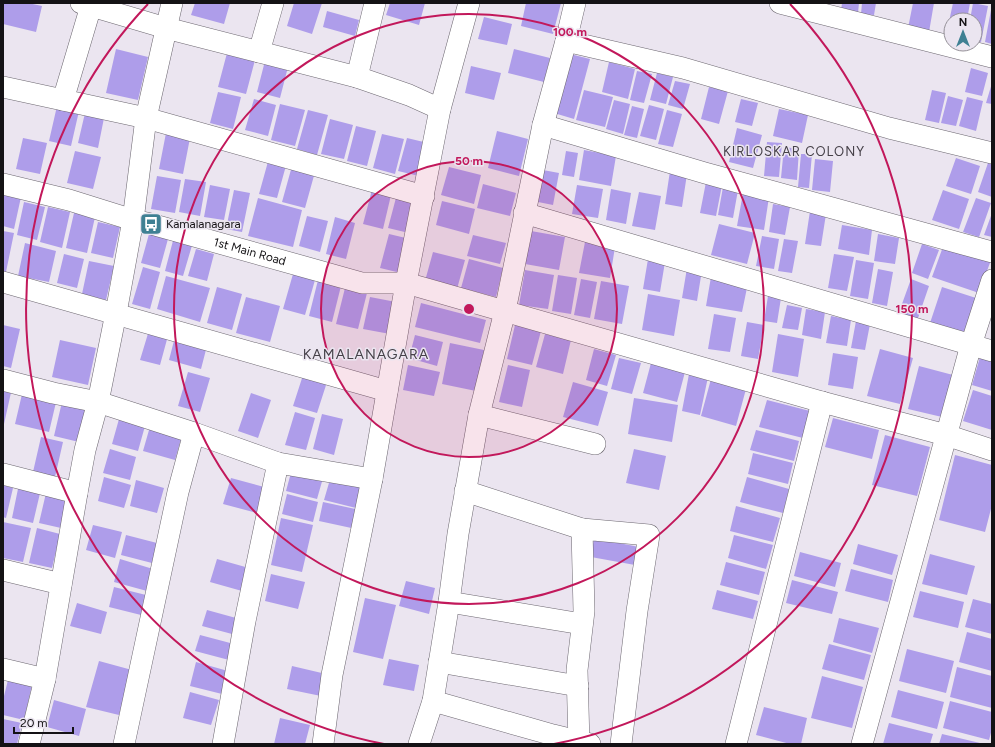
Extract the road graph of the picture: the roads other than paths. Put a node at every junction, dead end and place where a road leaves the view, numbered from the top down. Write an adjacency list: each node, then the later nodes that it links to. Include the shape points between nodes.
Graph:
1 (172, 3): 8 (street)
2 (273, 3): 10 (street)
3 (375, 3): 12 (street)
4 (469, 3): 15 (street)
5 (575, 3): 9 (street)
6 (780, 3): 11 (street)
7 (86, 4): 8 (street); 14 (street)
8 (166, 28): 10 (street); 16 (street)
9 (566, 41): 17 (street); 18 (street, via 683,68 889,128)
10 (259, 52): 12 (street)
11 (992, 57)
12 (357, 78): 15 (street, via 409,95)
13 (3, 87): 14 (street)
14 (63, 100): 16 (street)
15 (440, 109): 20 (street)
16 (146, 118): 20 (street); 22 (street)
17 (543, 125): 21 (street); 23 (street, via 705,173)
18 (992, 153)
19 (3, 184): 22 (street, 1st Main Road, via 69,200)
20 (424, 196): 26 (street)
21 (524, 213): 27 (street); 29 (street)
22 (133, 220): 26 (street, 1st Main Road, via 362,283); 28 (street)
23 (992, 252)
24 (992, 280): 29 (street)
25 (3, 282): 28 (street)
26 (406, 283): 27 (street, 1st Main Road); 32 (street)
27 (505, 311): 34 (street, 1st Main Road); 35 (street)
28 (116, 313): 32 (street); 33 (street)
29 (970, 345): 30 (street); 37 (street)
30 (992, 351)
31 (3, 380): 33 (street)
32 (387, 390): 42 (street)
33 (98, 402): 36 (street); 44 (street)
34 (822, 402): 37 (street, 1st Main Road); 62 (street)
35 (479, 415): 38 (street); 43 (street)
36 (194, 433): 40 (street); 57 (street, via 178,492)
37 (946, 435): 39 (street, 1st Main Road); 63 (street)
38 (595, 444)
39 (992, 450)
40 (278, 463): 42 (street); 58 (street, via 245,621)
41 (3, 474): 44 (street)
42 (372, 479): 59 (street, via 332,675)
43 (465, 491): 45 (street); 48 (street)
44 (76, 494): 47 (street)
45 (582, 529): 49 (street); 61 (street, via 649,535)
46 (3, 570): 47 (street)
47 (61, 584): 52 (street)
48 (449, 602): 49 (street); 50 (street)
49 (582, 624): 53 (street, via 577,670)
50 (439, 662): 53 (street); 54 (street)
51 (3, 669): 52 (street)
52 (45, 679): 56 (street)
53 (578, 686): 55 (street)
54 (434, 701): 55 (street); 60 (street)
55 (583, 743)
56 (29, 744)
57 (124, 744)
58 (223, 744)
59 (323, 744)
60 (419, 744)
61 (620, 744)
62 (736, 744)
63 (862, 744)

